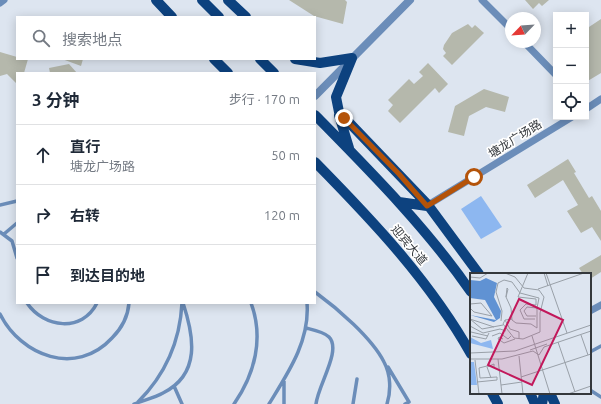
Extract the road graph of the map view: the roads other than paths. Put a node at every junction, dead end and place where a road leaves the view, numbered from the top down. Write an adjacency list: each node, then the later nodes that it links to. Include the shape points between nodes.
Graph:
1 (4, 0): 7 (street)
2 (156, 0): 8 (main road)
3 (202, 0): 9 (main road)
4 (228, 0): 10 (main road)
5 (410, 0): 13 (street)
6 (482, 0): 11 (street)
7 (0, 4)
8 (171, 16)
9 (218, 16)
10 (245, 16)
11 (505, 23)
12 (530, 48): 19 (street)
13 (352, 58): 16 (main road, via 320,63); 20 (street); 23 (main road, via 336,97)
14 (215, 60): 17 (main road)
15 (261, 60): 18 (main road)
16 (301, 60)
17 (227, 72)
18 (273, 72)
19 (553, 72)
20 (316, 95)
21 (601, 99): 22 (street)
22 (589, 107)
23 (339, 112): 26 (main road); 31 (main road)
24 (316, 116): 26 (main road, 迎宾大道)
25 (567, 120): 31 (street, 塘龙广场路)
26 (350, 150): 29 (main road, 迎宾大道)
27 (316, 163): 51 (main road, 迎宾大道, via 400,252 457,330)
28 (16, 201): 30 (lane)
29 (399, 202): 31 (main road); 36 (main road, 迎宾大道, via 425,231)
30 (0, 205)
31 (428, 206): 35 (main road)
32 (16, 224): 33 (lane)
33 (2, 233): 34 (lane, via 12,241)
34 (16, 255)
35 (479, 273)
36 (470, 291)
37 (316, 293): 52 (lane, via 349,320)
38 (28, 304): 39 (lane, via 44,320 60,324 72,323 83,318)
39 (96, 304)
40 (129, 304): 47 (lane, via 117,334 107,344 95,352 68,359 54,358 30,348 11,331)
41 (182, 304): 55 (lane, via 191,334 192,352 186,372)
42 (182, 304): 62 (lane, via 176,338 167,362 154,384)
43 (251, 304): 64 (lane, via 256,324 256,352 248,380)
44 (307, 304): 48 (lane)
45 (601, 305): 46 (street)
46 (591, 310)
47 (0, 314)
48 (306, 328): 53 (lane, via 301,347); 67 (lane, via 323,333 333,344 334,351 320,386)
49 (600, 346): 50 (lane)
50 (591, 351)
51 (470, 352)
52 (384, 362): 69 (lane, via 390,382); 70 (lane, via 409,402)
53 (284, 379): 65 (lane); 66 (lane)
54 (357, 379): 68 (lane)
55 (174, 386): 62 (lane, via 163,394); 63 (lane)
56 (591, 391): 61 (lane)
57 (493, 394): 71 (main road)
58 (531, 394): 72 (main road)
59 (544, 394): 73 (main road)
60 (551, 394): 74 (main road)
61 (601, 397)
62 (135, 403)
63 (182, 404)
64 (234, 404)
65 (269, 404)
66 (284, 404)
67 (316, 404)
68 (353, 404)
69 (387, 404)
70 (405, 404)
71 (498, 404)
72 (536, 404)
73 (542, 404)
74 (556, 404)

